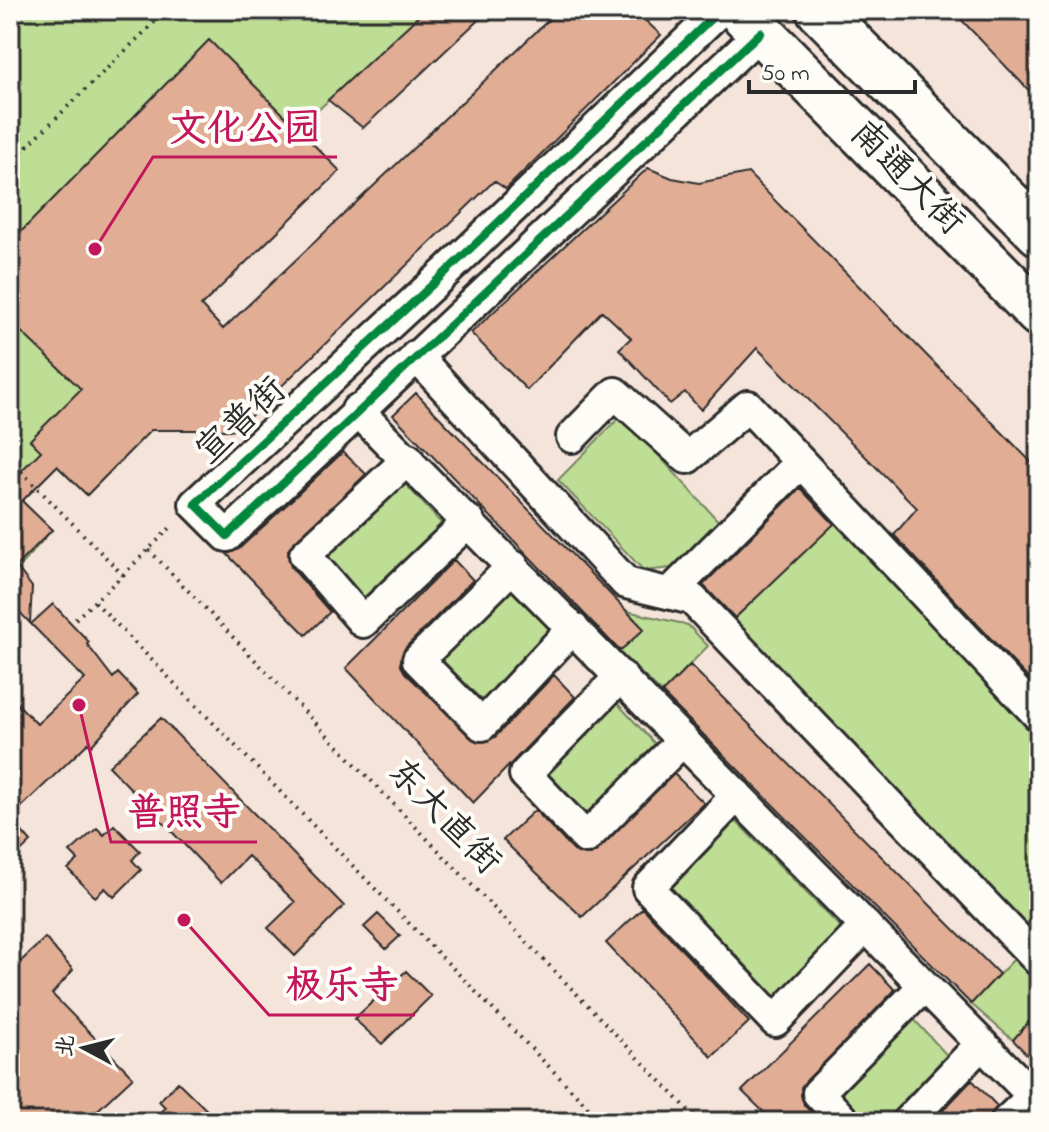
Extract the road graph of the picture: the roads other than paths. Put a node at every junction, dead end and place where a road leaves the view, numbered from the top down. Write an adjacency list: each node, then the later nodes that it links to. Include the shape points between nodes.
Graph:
1 (720, 10): 7 (street, 宣普街, via 195,504 227,536)
2 (819, 10): 4 (highway, 南通大街)
3 (750, 21): 5 (highway, 南通大街); 6 (street, 宣普街)
4 (1039, 233)
5 (1039, 314)
6 (416, 356): 7 (street, 宣普街); 13 (street, via 626,583)
7 (357, 410): 9 (street)
8 (572, 437): 10 (street, via 615,393 687,458 748,406)
9 (408, 459): 11 (street); 11 (street, via 305,555 363,622)
10 (800, 463): 13 (street); 16 (street)
11 (469, 521): 12 (street)
12 (513, 566): 14 (street); 14 (street, via 418,660 482,725)
13 (670, 593): 20 (street, via 692,599)
14 (573, 628): 15 (street)
15 (621, 676): 17 (street); 17 (street, via 525,774 586,838)
16 (1039, 716)
17 (683, 740): 18 (street)
18 (737, 795): 19 (street); 19 (street, via 648,888 775,1021)
19 (866, 926): 21 (street)
20 (1039, 961)
21 (924, 986): 22 (street); 24 (street, via 818,1093)
22 (981, 1044): 23 (street); 25 (street)
23 (1036, 1099): 26 (street)
24 (845, 1122)
25 (907, 1122)
26 (1006, 1122)

